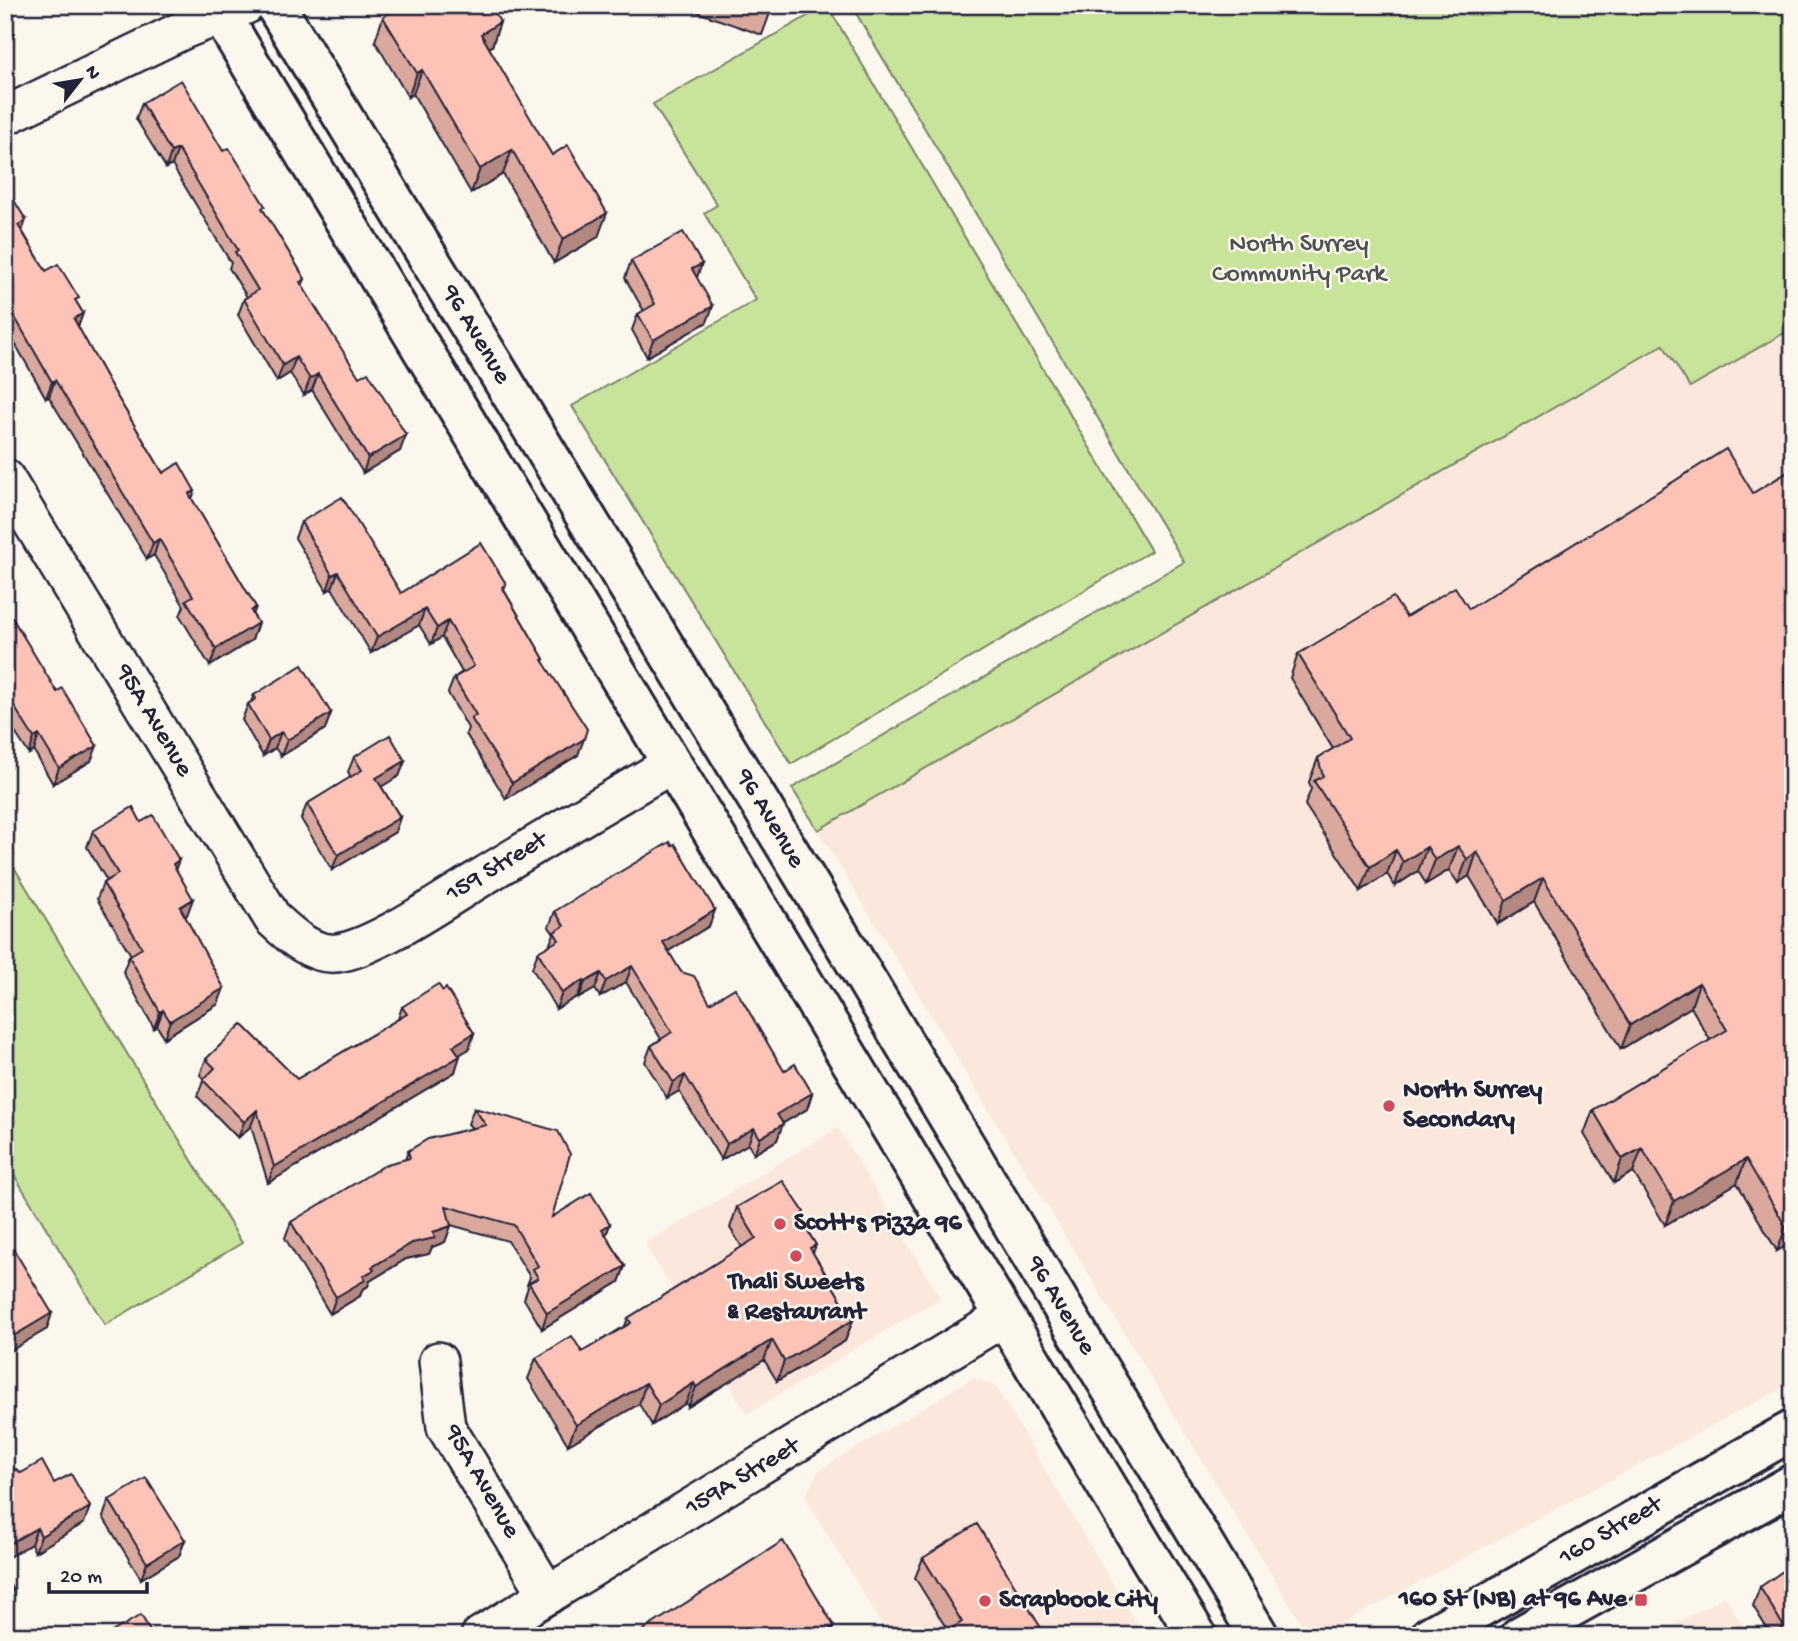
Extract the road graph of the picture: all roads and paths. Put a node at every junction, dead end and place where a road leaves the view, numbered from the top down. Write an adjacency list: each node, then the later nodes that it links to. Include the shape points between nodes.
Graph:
1 (275, 5): 14 (main road, 96 Avenue)
2 (227, 8): 3 (street); 5 (main road, 96 Avenue)
3 (5, 117)
4 (5, 478): 6 (street, 95A Avenue, via 273,919 293,938)
5 (672, 764): 6 (street, 159 Street, via 417,917 357,948 335,954); 7 (main road, 96 Avenue)
6 (316, 950)
7 (1004, 1317): 11 (street, 159A Street); 13 (main road, 96 Avenue)
8 (438, 1361): 11 (street, 95A Avenue, via 446,1427)
9 (1793, 1430): 15 (main road, 160 Street)
10 (1793, 1483): 16 (main road, 160 Street)
11 (548, 1595): 12 (street, 159A Street)
12 (480, 1636)
13 (1197, 1636)
14 (1259, 1636)
15 (1430, 1636)
16 (1520, 1636)

